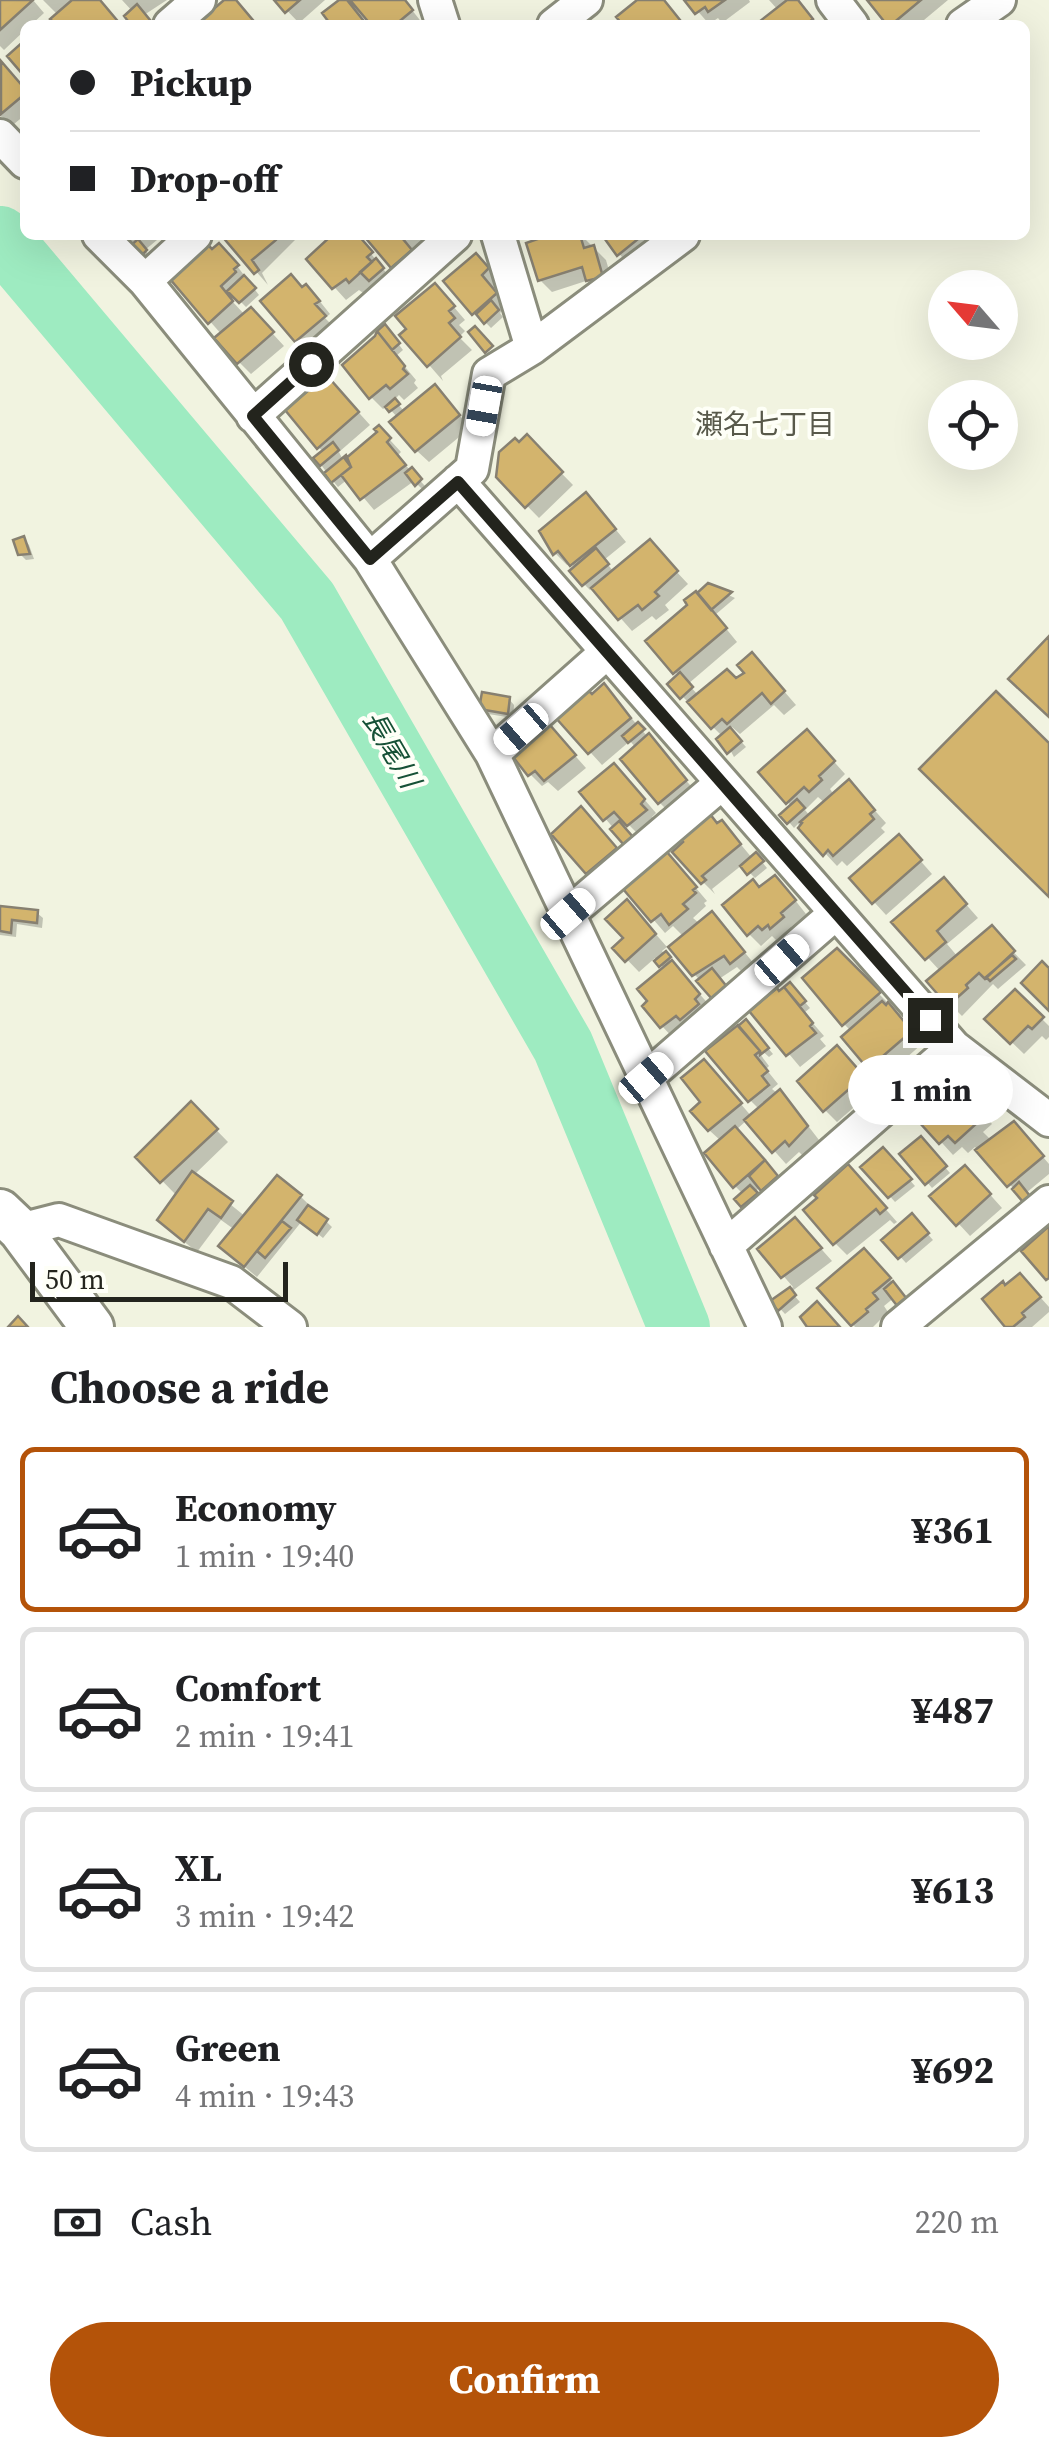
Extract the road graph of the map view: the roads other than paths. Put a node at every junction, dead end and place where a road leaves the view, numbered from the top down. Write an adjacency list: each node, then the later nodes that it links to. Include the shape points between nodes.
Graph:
1 (198, 0): 5 (street)
2 (586, 0): 6 (street)
3 (833, 0): 7 (street)
4 (999, 0): 8 (street)
5 (176, 20)
6 (560, 20)
7 (848, 20)
8 (971, 20)
9 (104, 240): 14 (street)
10 (190, 240): 14 (street)
11 (450, 240): 16 (street)
12 (500, 240): 15 (street)
13 (676, 240): 15 (street)
14 (145, 281): 16 (street)
15 (532, 348): 17 (street, via 489,374 472,469)
16 (253, 416): 18 (street)
17 (458, 482): 18 (street); 19 (street)
18 (370, 559): 20 (street)
19 (608, 652): 20 (street); 21 (street)
20 (492, 754): 23 (street)
21 (722, 782): 22 (street); 23 (street)
22 (836, 913): 24 (street); 25 (street)
23 (568, 914): 25 (street)
24 (954, 1047): 26 (street); 29 (street)
25 (646, 1078): 29 (street)
26 (1049, 1120)
27 (1049, 1202): 33 (street)
28 (10, 1220): 30 (street); 31 (street, via 59,1220 231,1282)
29 (726, 1246): 32 (street)
30 (92, 1327)
31 (290, 1327)
32 (765, 1327)
33 (898, 1327)

